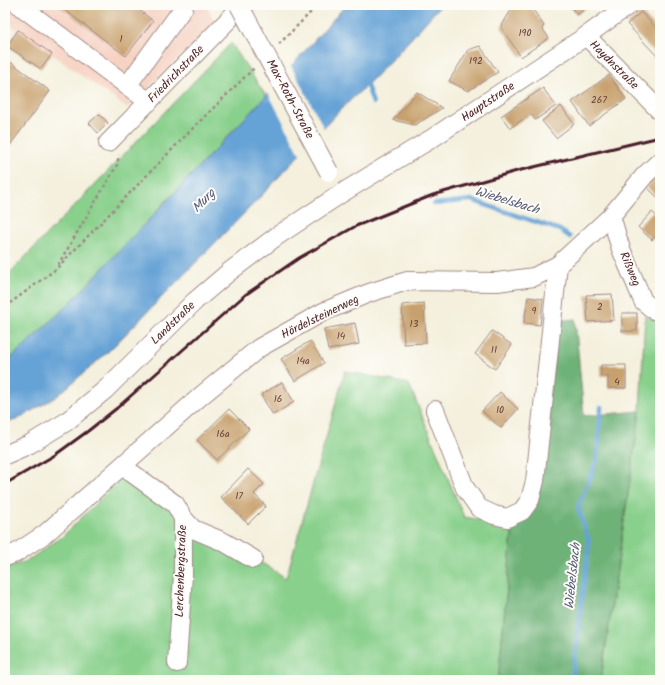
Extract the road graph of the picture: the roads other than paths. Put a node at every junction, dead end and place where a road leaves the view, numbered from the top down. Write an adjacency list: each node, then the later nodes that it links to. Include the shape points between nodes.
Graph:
1 (19, 5): 7 (street)
2 (182, 5): 7 (street, via 184,7)
3 (239, 5): 12 (street, Max-Roth-Straße, bridge)
4 (243, 5): 8 (street, Friedrichstraße)
5 (629, 5): 6 (street, Hauptstraße)
6 (586, 36): 9 (street, Haydnstraße); 12 (street, Hauptstraße, via 431,139)
7 (127, 86): 8 (street)
8 (149, 102): 10 (street, Friedrichstraße)
9 (660, 111)
10 (108, 143)
11 (660, 161): 13 (street, Hördelsteinerweg)
12 (342, 193): 17 (street, Landstraße, via 277,236 229,272 195,301 105,390 66,422 30,444)
13 (611, 216): 14 (street, Hördelsteinerweg); 15 (street, Rißweg, via 621,249 644,301)
14 (558, 265): 16 (street, via 535,481 530,500 522,511 507,518 479,508 465,488); 18 (street, Hördelsteinerweg, via 534,277 497,282 407,281 323,312 259,348)
15 (660, 312)
16 (434, 410)
17 (5, 455)
18 (122, 466): 19 (street, Lerchenbergstraße, via 175,504); 20 (street, via 45,534 16,553)
19 (183, 518): 21 (street, via 193,529 224,542); 22 (street, Lerchenbergstraße, via 183,575)
20 (5, 557)
21 (253, 559)
22 (177, 663)

